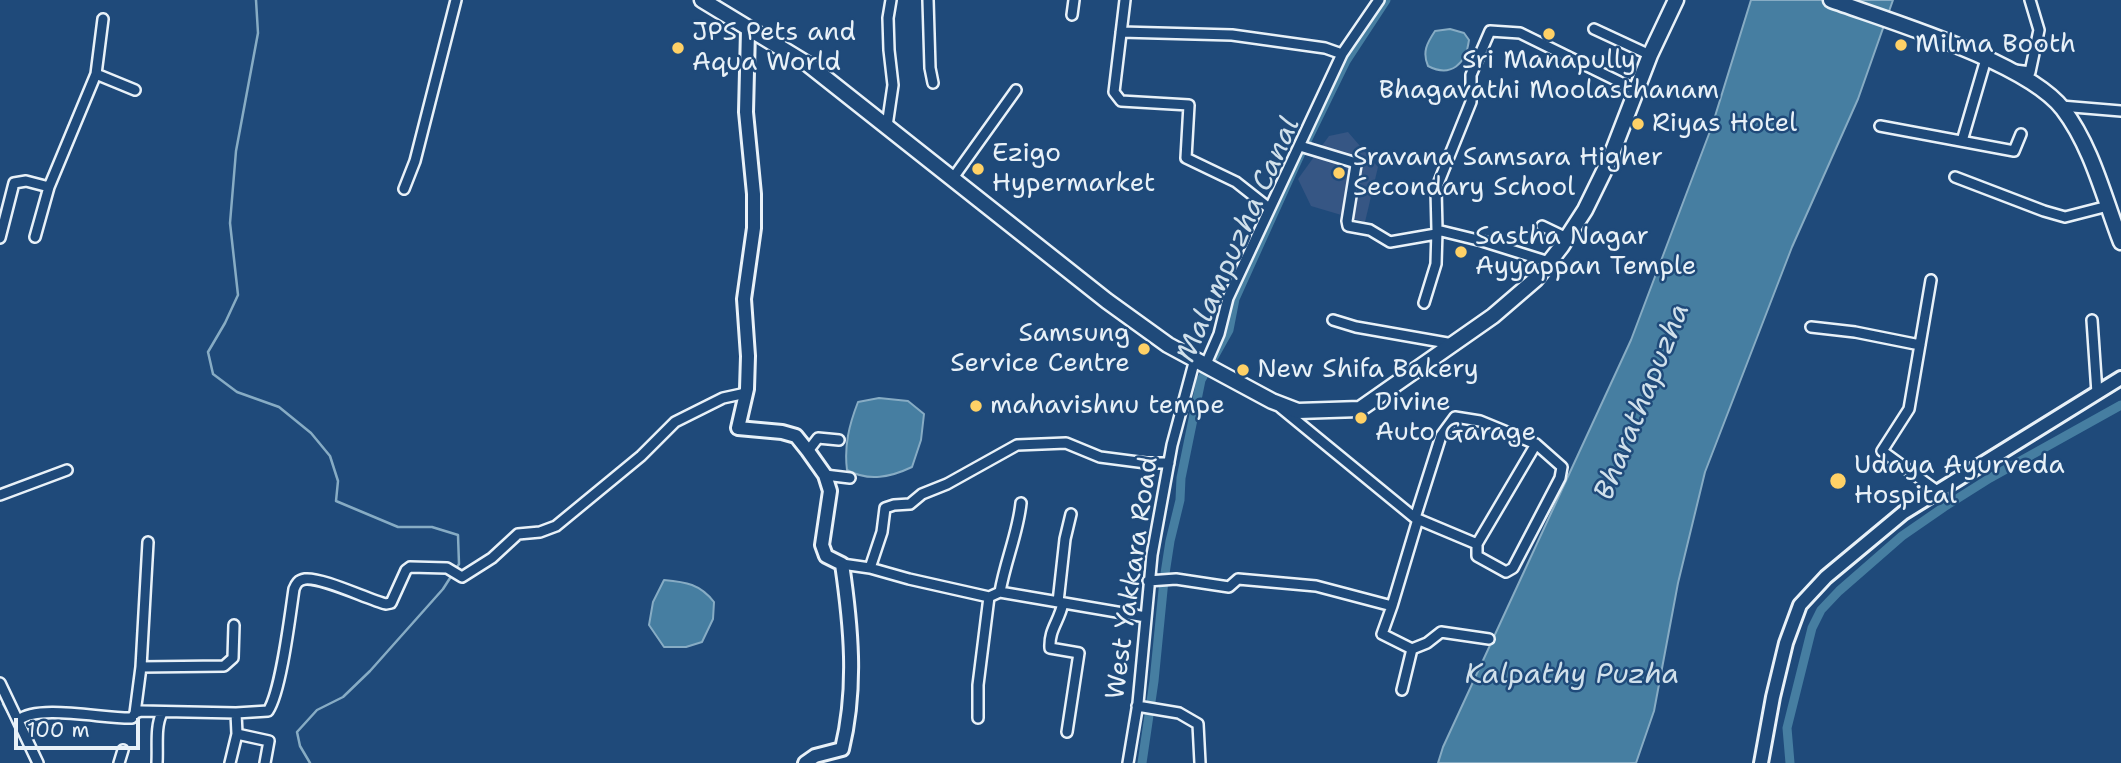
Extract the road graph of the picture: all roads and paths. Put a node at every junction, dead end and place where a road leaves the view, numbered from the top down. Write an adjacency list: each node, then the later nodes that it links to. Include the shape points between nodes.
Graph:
1 (456, 0): 35 (street)
2 (702, 0): 14 (main road)
3 (891, 0): 27 (street, via 893,85)
4 (928, 0): 21 (street)
5 (1074, 0): 11 (street)
6 (1125, 0): 15 (street)
7 (1379, 0): 16 (street, West Yakkara Road)
8 (1676, 0): 17 (main road)
9 (1831, 0): 18 (main road)
10 (2030, 0): 19 (street, via 2039,30 2030,72)
11 (1072, 15)
12 (103, 19): 20 (street)
13 (1594, 29): 17 (street)
14 (748, 30): 27 (main road, via 809,65); 54 (street, via 746,112 754,228 744,299)
15 (1121, 32): 16 (street, via 1232,35); 37 (street, via 1114,92 1121,101 1189,105 1186,158 1236,182)
16 (1342, 54): 31 (street, West Yakkara Road)
17 (1650, 55): 24 (main road)
18 (1986, 59): 19 (main road); 30 (street)
19 (2005, 68): 25 (main road)
20 (96, 74): 22 (street); 34 (street)
21 (933, 83)
22 (135, 90)
23 (1016, 90): 33 (street)
24 (1636, 90): 39 (street, via 1521,33 1490,31 1471,75 1471,102 1436,189); 42 (main road, via 1609,161)
25 (2061, 106): 26 (street); 36 (main road, via 2079,132)
26 (2121, 111)
27 (887, 126): 33 (main road)
28 (1880, 126): 30 (street)
29 (2021, 134): 30 (street, via 2014,151)
30 (1962, 141)
31 (1300, 146): 37 (street, West Yakkara Road); 39 (street, via 1355,164 1348,226 1370,230 1390,242)
32 (1955, 177): 36 (street, via 2065,217)
33 (953, 178): 52 (main road, via 1107,301 1168,345)
34 (49, 187): 40 (street); 41 (street, via 14,183)
35 (404, 189)
36 (2108, 206): 43 (main road)
37 (1269, 208): 52 (street, West Yakkara Road, via 1227,298 1219,334)
38 (1542, 226): 42 (street)
39 (1437, 232): 44 (street); 46 (street, via 1436,264)
40 (35, 237)
41 (0, 238)
42 (1567, 238): 44 (main road)
43 (2121, 242)
44 (1549, 262): 50 (main road, via 1504,307)
45 (1931, 281): 51 (street)
46 (1424, 303)
47 (1333, 320): 50 (street)
48 (2092, 320): 55 (street)
49 (1811, 327): 51 (street)
50 (1453, 344): 56 (main road, via 1360,409 1297,411)
51 (1920, 345): 64 (street, via 1909,409 1882,451)
52 (1205, 363): 56 (main road); 60 (street, West Yakkara Road)
53 (2121, 378): 55 (street)
54 (746, 393): 59 (street, via 738,428 796,436); 89 (street, via 723,398 676,422 556,526 540,533 518,534 462,577 447,568 410,568 391,603 386,604 302,579 295,585 271,706 268,711)
55 (2097, 393): 64 (street)
56 (1272, 401): 68 (street)
57 (839, 440): 59 (street, via 818,438)
58 (1536, 444): 68 (street, via 1455,417 1441,436); 70 (street); 70 (street, via 1563,467 1513,568 1506,572 1477,556)
59 (808, 451): 62 (street)
60 (1169, 463): 72 (street, via 1100,457 1066,443 1017,444 910,504 885,508 883,532); 73 (street, West Yakkara Road)
61 (67, 470): 65 (street)
62 (825, 475): 63 (street); 71 (street, via 830,491 822,545 826,556)
63 (850, 478)
64 (1937, 491): 103 (street, via 1860,547 1800,605 1786,643)
65 (0, 495)
66 (1021, 503): 74 (street)
67 (1071, 514): 76 (street)
68 (1416, 518): 70 (street); 77 (street)
69 (148, 542): 82 (street)
70 (1477, 544)
71 (842, 564): 72 (street); 100 (street, via 851,629 847,728 842,749)
72 (870, 568): 75 (street)
73 (1148, 581): 77 (street, via 1176,579 1228,587 1238,579 1316,586); 78 (street, West Yakkara Road)
74 (1000, 592): 75 (street); 76 (street)
75 (989, 597): 90 (street)
76 (1060, 603): 78 (street); 92 (street, via 1060,617 1049,635 1050,648 1079,653)
77 (1392, 606): 81 (street, via 1382,634)
78 (1146, 617): 86 (street, West Yakkara Road)
79 (234, 625): 82 (street, via 233,658 224,666)
80 (1489, 639): 81 (street, via 1441,632)
81 (1412, 649): 84 (street)
82 (141, 667): 87 (street)
83 (0, 682): 85 (street)
84 (1402, 690)
85 (3, 698): 91 (street)
86 (1146, 708): 101 (street, West Yakkara Road); 102 (street, via 1179,713 1198,724)
87 (135, 713): 88 (street); 91 (street, via 132,718 113,719 38,713)
88 (162, 713): 89 (street); 97 (street, via 157,724)
89 (236, 713): 93 (street)
90 (978, 718)
91 (19, 720): 95 (street)
92 (1067, 732)
93 (237, 734): 98 (street); 99 (street, via 269,741)
94 (123, 750): 96 (street)
95 (38, 763)
96 (119, 763)
97 (156, 763)
98 (230, 763)
99 (265, 763)
100 (805, 763)
101 (1128, 763)
102 (1200, 763)
103 (1761, 763)

